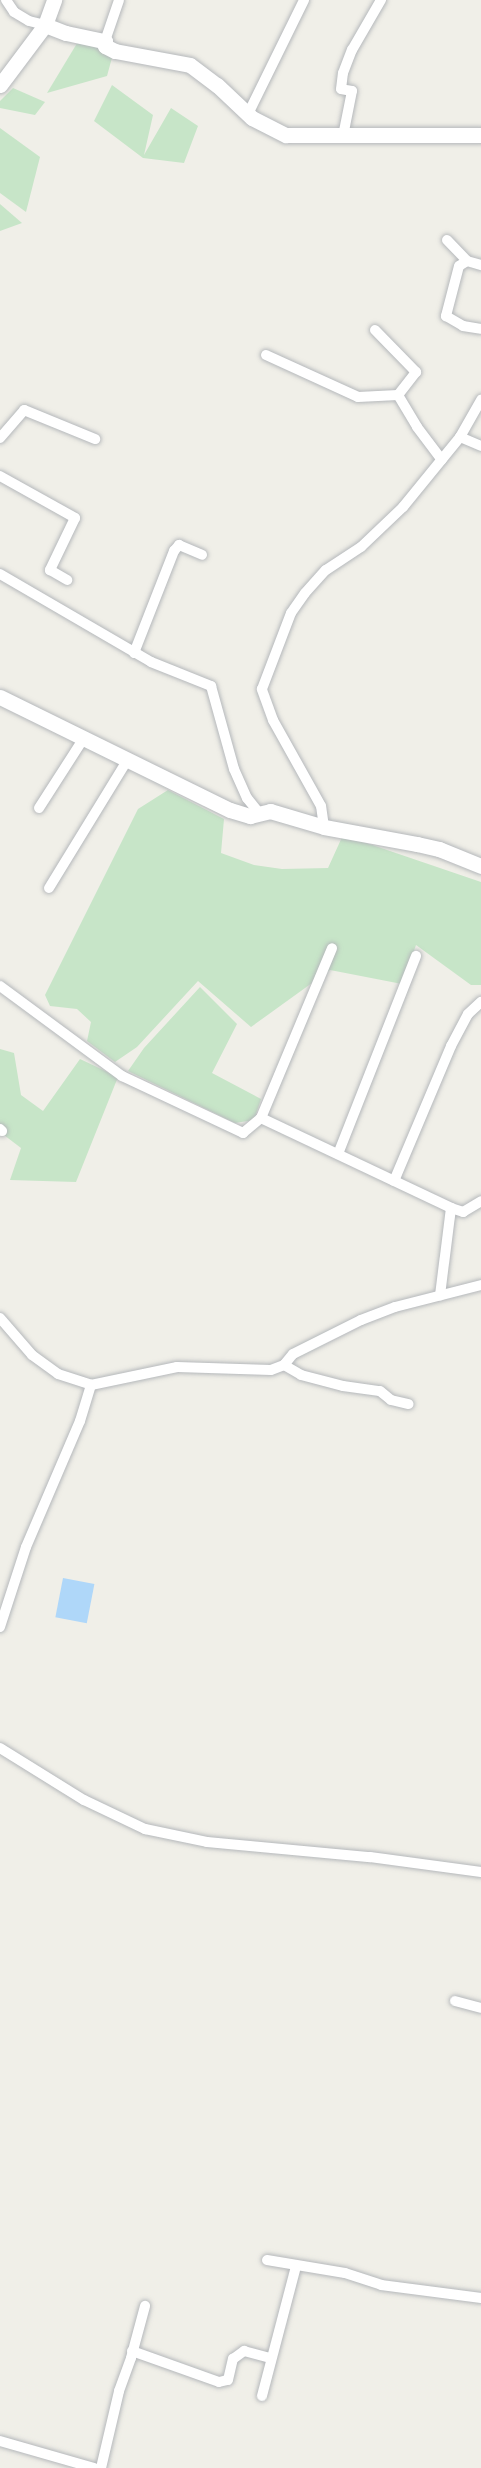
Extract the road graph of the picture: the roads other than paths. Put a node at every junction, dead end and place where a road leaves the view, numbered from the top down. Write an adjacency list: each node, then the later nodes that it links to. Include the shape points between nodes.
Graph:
1 (6, 0): 6 (street, via 14,12)
2 (54, 0): 6 (street)
3 (118, 0): 7 (street)
4 (304, 0): 9 (street)
5 (381, 0): 11 (street, via 343,73 341,89 352,91)
6 (45, 25): 7 (street); 8 (street)
7 (105, 40): 9 (street, via 105,46 115,51 190,65)
8 (0, 86)
9 (248, 114): 11 (street, via 285,135)
10 (481, 135): 11 (street)
11 (343, 136)
12 (447, 240): 13 (street)
13 (467, 261): 14 (street); 15 (street, via 459,266 446,316 463,326)
14 (481, 265)
15 (481, 329)
16 (375, 330): 18 (street, via 416,372)
17 (266, 355): 18 (street, via 358,397)
18 (398, 395): 24 (street)
19 (481, 400): 20 (street)
20 (460, 437): 23 (street); 24 (street)
21 (0, 438): 22 (street, via 24,410)
22 (95, 439)
23 (481, 446)
24 (442, 459): 35 (street, via 382,529 326,570 305,593 291,613 262,689 273,720 321,806)
25 (0, 476): 28 (street, via 75,518 50,570)
26 (202, 555): 29 (street, via 179,545 174,551)
27 (0, 574): 29 (street)
28 (67, 580)
29 (134, 653): 34 (street, via 211,686 234,769 247,798)
30 (0, 697): 31 (street)
31 (84, 738): 32 (street); 33 (street)
32 (128, 759): 34 (street, via 230,810 250,816); 37 (street)
33 (39, 808)
34 (260, 813): 35 (street, via 270,811)
35 (324, 827): 36 (street, via 439,849)
36 (481, 866)
37 (49, 888)
38 (332, 948): 42 (street)
39 (416, 956): 43 (street)
40 (0, 986): 42 (street, via 122,1076 243,1132)
41 (481, 1002): 44 (street, via 468,1014 451,1046)
42 (261, 1118): 43 (street)
43 (338, 1154): 44 (street)
44 (394, 1181): 46 (street)
45 (481, 1201): 46 (street, via 463,1212)
46 (451, 1208): 48 (street)
47 (481, 1285): 48 (street)
48 (440, 1295): 50 (street, via 361,1320 293,1354)
49 (0, 1318): 51 (street, via 32,1355 58,1374)
50 (284, 1365): 51 (street, via 271,1370 177,1367); 52 (street, via 309,1377 380,1391 391,1400)
51 (91, 1384): 53 (street, via 80,1421 26,1547)
52 (409, 1404)
53 (0, 1627)
54 (0, 1748): 55 (street, via 84,1800 145,1829 207,1842)
55 (481, 1872)
56 (455, 2001): 57 (street)
57 (481, 2008)
58 (267, 2260): 59 (street)
59 (296, 2266): 60 (street, via 345,2273 381,2285); 63 (street)
60 (481, 2298)
61 (145, 2306): 62 (street)
62 (132, 2351): 63 (street, via 219,2382 228,2380 233,2359 244,2351); 67 (street)
63 (271, 2358): 64 (street)
64 (262, 2396)
65 (0, 2441): 66 (street)
66 (94, 2468)
67 (101, 2468)

